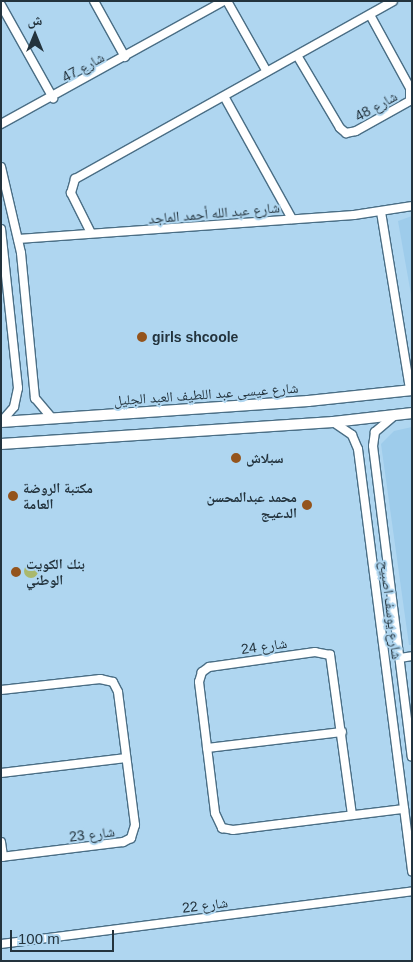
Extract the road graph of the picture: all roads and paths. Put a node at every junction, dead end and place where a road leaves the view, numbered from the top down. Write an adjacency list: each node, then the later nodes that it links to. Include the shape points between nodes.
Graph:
1 (94, 1): 6 (street, شارع 47)
2 (226, 1): 6 (street, شارع 47); 8 (street)
3 (393, 1): 5 (street)
4 (1, 5): 9 (street, شارع 47)
5 (370, 15): 7 (street); 7 (street, شارع 48, via 410,88 410,101 356,131 346,132 340,128)
6 (125, 57): 9 (street, شارع 47)
7 (298, 57): 8 (street)
8 (267, 72): 10 (street)
9 (53, 98): 11 (street, شارع 47)
10 (226, 98): 15 (street); 17 (street, via 75,179 71,193)
11 (1, 124)
12 (1, 166): 19 (street)
13 (412, 206): 14 (street, شارع عبد الله أحمد الماجد)
14 (381, 212): 15 (street, شارع عبد الله أحمد الماجد); 22 (street)
15 (292, 219): 17 (street, شارع عبد الله أحمد الماجد)
16 (1, 229): 18 (street)
17 (91, 233): 19 (street, شارع عبد الله أحمد الماجد)
18 (2, 239): 21 (street)
19 (18, 239): 20 (street)
20 (26, 322): 21 (street, via 19,329); 25 (street, via 35,398)
21 (12, 324): 26 (street, via 17,399)
22 (411, 390): 25 (main road, شارع عيسى عبد اللطيف العبد الجليل, via 308,401)
23 (412, 414): 24 (main road)
24 (394, 416): 27 (main road); 29 (street, شارع يوسف اصبيح, via 380,425 373,438)
25 (52, 418): 26 (main road, شارع عيسى عبد اللطيف العبد الجليل)
26 (1, 422)
27 (333, 422): 28 (main road); 30 (street, شارع يوسف اصبيح, via 346,429 356,441)
28 (1, 444)
29 (379, 501): 30 (street, via 373,507); 31 (street, شارع يوسف اصبيح)
30 (365, 504): 32 (street, شارع يوسف اصبيح)
31 (382, 522): 32 (street, via 376,518); 34 (street, شارع يوسف اصبيح)
32 (368, 524): 41 (street, شارع يوسف اصبيح)
33 (412, 656): 34 (street)
34 (400, 658): 38 (street, شارع يوسف اصبيح)
35 (1, 690): 39 (street, شارع 23, via 110,680 118,692)
36 (342, 732): 37 (street); 37 (street, شارع 24, via 332,659 328,654 315,652 203,670 200,682); 42 (street, شارع 24)
37 (208, 748): 42 (street, شارع 24, via 216,818 224,829)
38 (412, 757)
39 (126, 758): 40 (street); 44 (street, شارع 23, via 135,822 129,840)
40 (1, 773)
41 (404, 808): 42 (street, شارع 24); 45 (street, شارع يوسف اصبيح)
42 (352, 815)
43 (1, 842): 44 (street, شارع 23)
44 (2, 857)
45 (412, 872)
46 (412, 891): 47 (street, شارع 22)
47 (1, 944)

